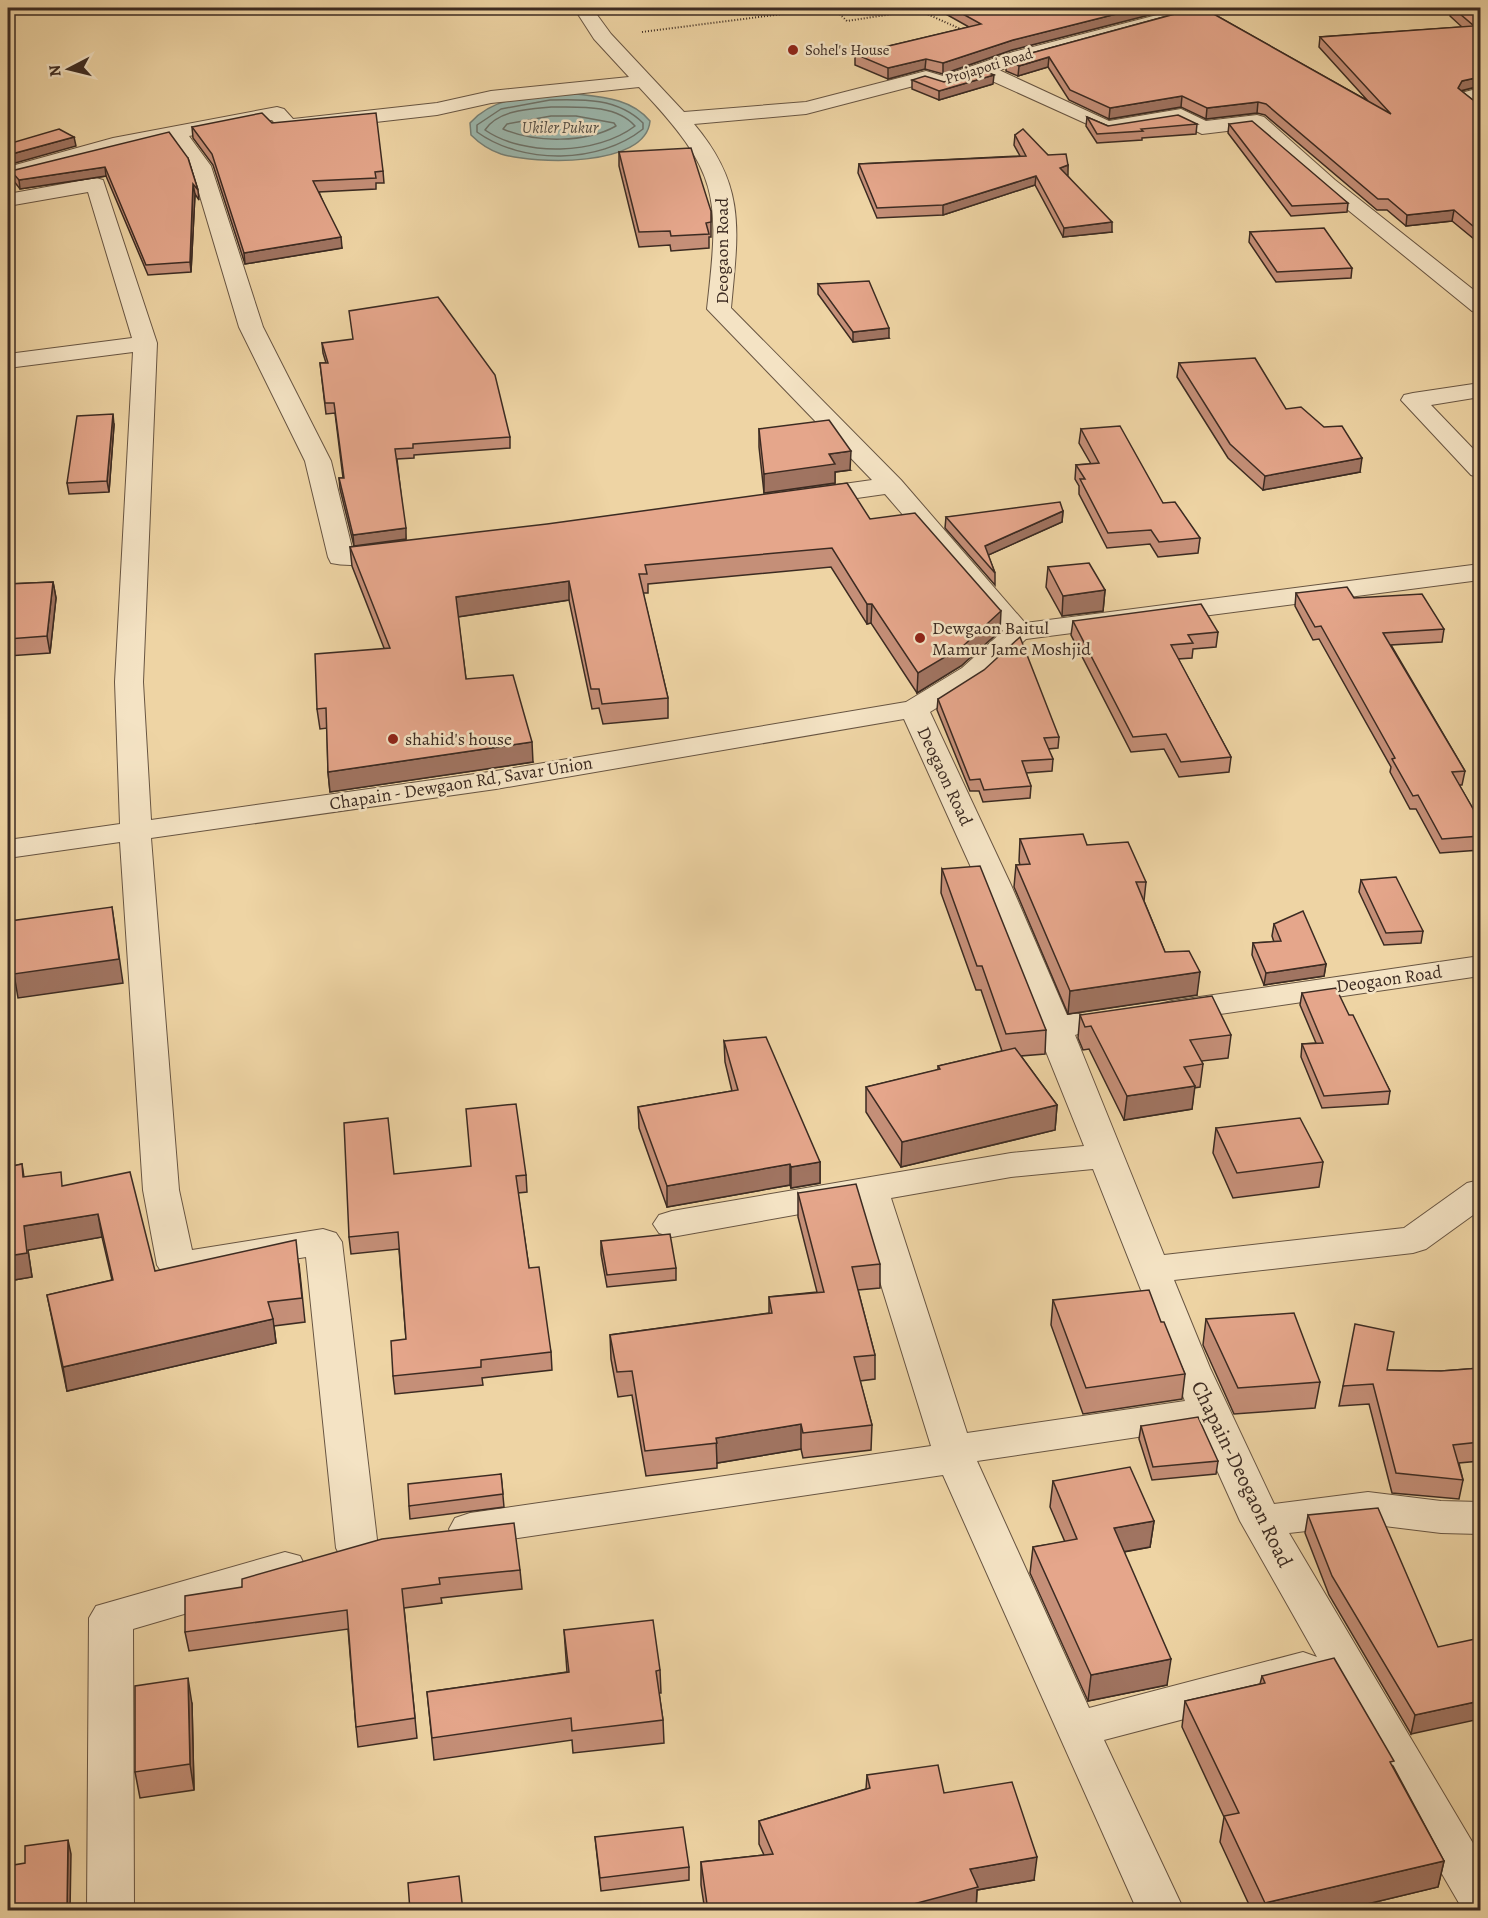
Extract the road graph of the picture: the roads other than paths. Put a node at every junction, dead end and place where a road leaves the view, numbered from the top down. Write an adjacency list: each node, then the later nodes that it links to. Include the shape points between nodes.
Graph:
1 (583, 8): 4 (street, Deogaon Road, via 603,37)
2 (1159, 8): 3 (street, Projapoti Road, via 1174,16)
3 (982, 69): 7 (street, Projapoti Road, via 942,83 926,77 806,108); 11 (street, via 1107,127 1181,115 1202,128 1257,121 1328,184)
4 (644, 81): 7 (street, Deogaon Road); 8 (street, via 490,97 437,109 288,126 277,113)
5 (1480, 94): 6 (street, via 1468,97)
6 (1480, 105)
7 (678, 119): 16 (street, Deogaon Road, via 708,159 723,194 719,309)
8 (176, 132): 9 (street, via 113,144); 18 (street, via 201,166 251,327 318,460 341,557)
9 (8, 173)
10 (8, 200): 12 (street, via 96,184)
11 (1480, 306)
12 (145, 343): 13 (street); 22 (street, via 129,682)
13 (8, 361)
14 (1480, 390): 15 (street, via 1413,400)
15 (1480, 470)
16 (892, 485): 17 (street); 20 (street, Deogaon Road, via 966,566)
17 (786, 500)
18 (422, 548)
19 (1480, 572): 20 (street)
20 (1018, 632): 21 (street, Deogaon Road, via 972,674)
21 (914, 708): 22 (street, Chapain - Dewgaon Rd, Savar Union, via 496,780); 27 (street, Deogaon Road)
22 (135, 832): 23 (street, Chapain - Dewgaon Rd, Savar Union); 37 (street, via 161,1190 176,1265 323,1242)
23 (8, 849)
24 (1478, 970): 25 (street, Deogaon Road)
25 (1148, 1014)
26 (1102, 1021): 27 (street)
27 (1055, 1028): 28 (street, Chapain-Deogaon Road)
28 (1107, 1156): 29 (street, via 1011,1165); 32 (street, Chapain-Deogaon Road)
29 (870, 1189): 31 (street); 34 (street)
30 (1480, 1192): 32 (street, via 1413,1240)
31 (672, 1224)
32 (1152, 1269): 33 (street, Chapain-Deogaon Road)
33 (1210, 1412): 34 (street); 36 (street, Chapain-Deogaon Road)
34 (954, 1454): 37 (street, via 553,1519); 39 (street)
35 (1480, 1518): 36 (street, via 1368,1509)
36 (1261, 1521): 38 (street, Chapain-Deogaon Road)
37 (394, 1540): 41 (street, via 111,1618)
38 (1340, 1660): 39 (street); 40 (street, Chapain-Deogaon Road)
39 (1076, 1729): 42 (street)
40 (1480, 1896)
41 (110, 1911)
42 (1160, 1911)

